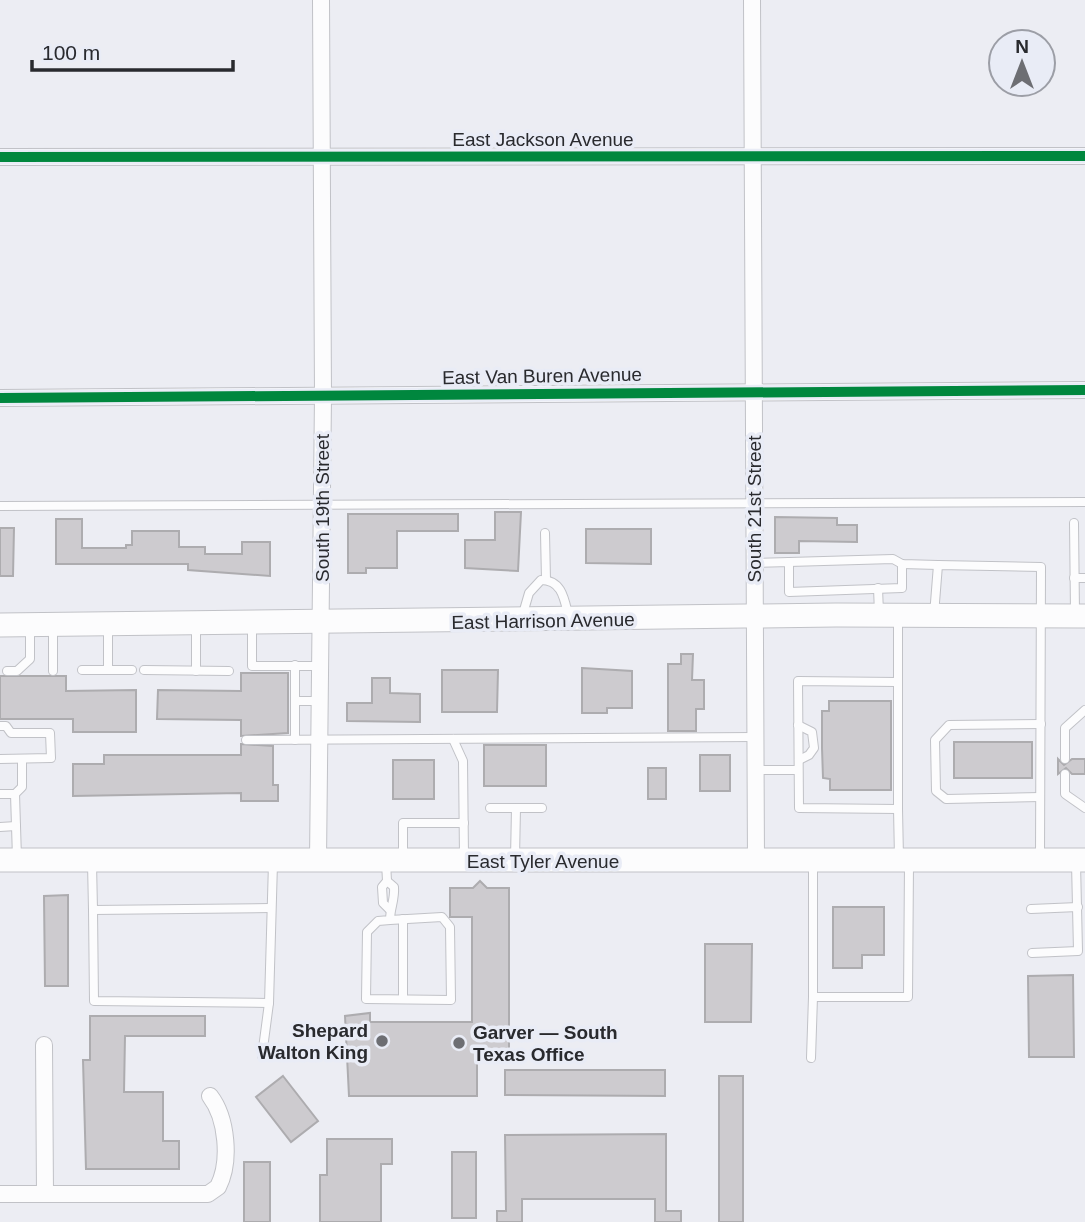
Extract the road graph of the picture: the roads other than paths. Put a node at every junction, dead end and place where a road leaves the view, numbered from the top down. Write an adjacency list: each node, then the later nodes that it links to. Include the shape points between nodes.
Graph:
1 (321, 0): 3 (street, South 19th Street)
2 (752, 0): 6 (street, South 21st Street)
3 (322, 156): 5 (street, East Jackson Avenue); 6 (street, East Jackson Avenue); 9 (street, South 19th Street)
4 (1085, 156): 6 (street, East Jackson Avenue)
5 (0, 157)
6 (752, 157): 8 (street, South 21st Street)
7 (1085, 390): 8 (street, East Van Buren Avenue)
8 (754, 391): 9 (street, East Van Buren Avenue); 13 (street, South 21st Street)
9 (323, 396): 10 (street, East Van Buren Avenue); 14 (street, South 19th Street)
10 (0, 398)
11 (1085, 502): 13 (lane)
12 (0, 506): 14 (lane)
13 (754, 506): 14 (lane); 18 (street, South 21st Street)
14 (322, 507): 36 (street, South 19th Street)
15 (1074, 523): 21 (lane)
16 (545, 533): 23 (lane)
17 (789, 562): 18 (lane); 19 (lane, via 893,559); 25 (lane, via 789,592)
18 (754, 563): 31 (street, South 21st Street)
19 (902, 564): 20 (lane); 24 (lane, via 902,588)
20 (938, 565): 27 (lane); 29 (lane, via 1041,568)
21 (1074, 578): 22 (lane); 30 (lane)
22 (1085, 578)
23 (546, 580): 32 (lane, via 534,584); 33 (lane, via 564,595)
24 (878, 588): 25 (lane); 26 (lane)
25 (799, 591): 28 (lane)
26 (889, 615): 27 (main road, East Harrison Avenue); 28 (main road, East Harrison Avenue); 51 (lane)
27 (934, 615): 29 (main road, East Harrison Avenue)
28 (799, 616): 31 (main road, East Harrison Avenue)
29 (1041, 616): 30 (main road, East Harrison Avenue); 55 (lane)
30 (1080, 616)
31 (754, 618): 33 (main road, East Harrison Avenue); 58 (street, South 21st Street)
32 (521, 621): 33 (main road, East Harrison Avenue); 36 (main road, East Harrison Avenue)
33 (569, 621)
34 (196, 624): 35 (main road, East Harrison Avenue); 40 (main road, East Harrison Avenue); 49 (lane)
35 (252, 624): 36 (main road, East Harrison Avenue); 41 (lane, via 252,666)
36 (321, 624): 42 (street, South 19th Street)
37 (0, 625): 38 (main road, East Harrison Avenue)
38 (30, 625): 39 (main road, East Harrison Avenue); 47 (lane, via 30,659 17,671)
39 (53, 625): 40 (main road, East Harrison Avenue); 48 (lane)
40 (108, 625): 44 (lane)
41 (295, 665): 42 (lane); 52 (lane)
42 (321, 666): 53 (street, South 19th Street)
43 (82, 670): 44 (lane)
44 (108, 670): 45 (lane)
45 (132, 670)
46 (144, 670): 49 (lane)
47 (7, 671)
48 (53, 671)
49 (196, 671): 50 (lane)
50 (229, 671)
51 (897, 682): 56 (lane, via 798,681); 75 (lane)
52 (296, 701): 53 (lane); 61 (lane)
53 (320, 701): 62 (street, South 19th Street)
54 (1085, 710): 65 (lane, via 1065,728)
55 (1041, 724): 71 (lane); 71 (lane, via 948,725 935,740 936,791 946,799)
56 (798, 725): 66 (lane); 66 (lane, via 812,732 814,741)
57 (0, 726): 64 (lane, via 11,733 50,733 51,758)
58 (755, 737): 59 (lane); 67 (street, South 21st Street)
59 (453, 739): 62 (lane); 77 (lane, via 463,761)
60 (246, 740): 61 (lane, via 284,736)
61 (295, 740): 62 (lane)
62 (319, 740): 83 (street, South 19th Street)
63 (0, 759): 64 (lane)
64 (22, 759): 70 (lane, via 22,787)
65 (1065, 759)
66 (799, 765): 67 (lane); 75 (lane, via 799,808)
67 (755, 770): 88 (street, South 21st Street)
68 (1065, 774): 76 (lane, via 1065,794)
69 (0, 794): 70 (lane)
70 (15, 794): 79 (lane)
71 (1040, 796): 84 (lane)
72 (490, 808): 73 (lane)
73 (516, 808): 74 (lane); 87 (lane)
74 (542, 808)
75 (898, 808): 90 (lane)
76 (1085, 808)
77 (464, 823): 86 (lane); 91 (lane, via 403,823)
78 (0, 827): 79 (lane)
79 (16, 827): 80 (lane)
80 (9, 860): 81 (main road, East Tyler Avenue)
81 (92, 860): 82 (main road, East Tyler Avenue); 95 (lane)
82 (274, 860): 83 (main road, East Tyler Avenue); 93 (lane)
83 (318, 860): 91 (main road, East Tyler Avenue)
84 (1040, 860): 85 (main road, East Tyler Avenue); 90 (main road, East Tyler Avenue)
85 (1081, 860): 92 (lane)
86 (464, 861): 87 (main road, East Tyler Avenue); 91 (main road, East Tyler Avenue)
87 (515, 861): 88 (main road, East Tyler Avenue)
88 (756, 861): 89 (main road, East Tyler Avenue)
89 (813, 861): 90 (main road, East Tyler Avenue); 99 (lane)
90 (904, 861): 99 (lane, via 908,997)
91 (392, 867): 97 (lane, via 395,903)
92 (1078, 907): 94 (lane); 98 (lane, via 1078,951)
93 (271, 908): 95 (lane); 101 (lane)
94 (1031, 909)
95 (93, 910): 101 (lane, via 94,1001)
96 (403, 919): 97 (lane); 100 (lane); 100 (lane, via 442,917 450,927 451,1000)
97 (390, 920): 100 (lane, via 378,921 367,932 366,999)
98 (1032, 953)
99 (813, 997): 104 (lane)
100 (403, 999)
101 (268, 1003): 103 (lane)
102 (44, 1045): 107 (street)
103 (262, 1056)
104 (811, 1058)
105 (210, 1096): 107 (street, via 222,1116 224,1169 218,1187 208,1194)
106 (0, 1194): 107 (street)
107 (45, 1194)

